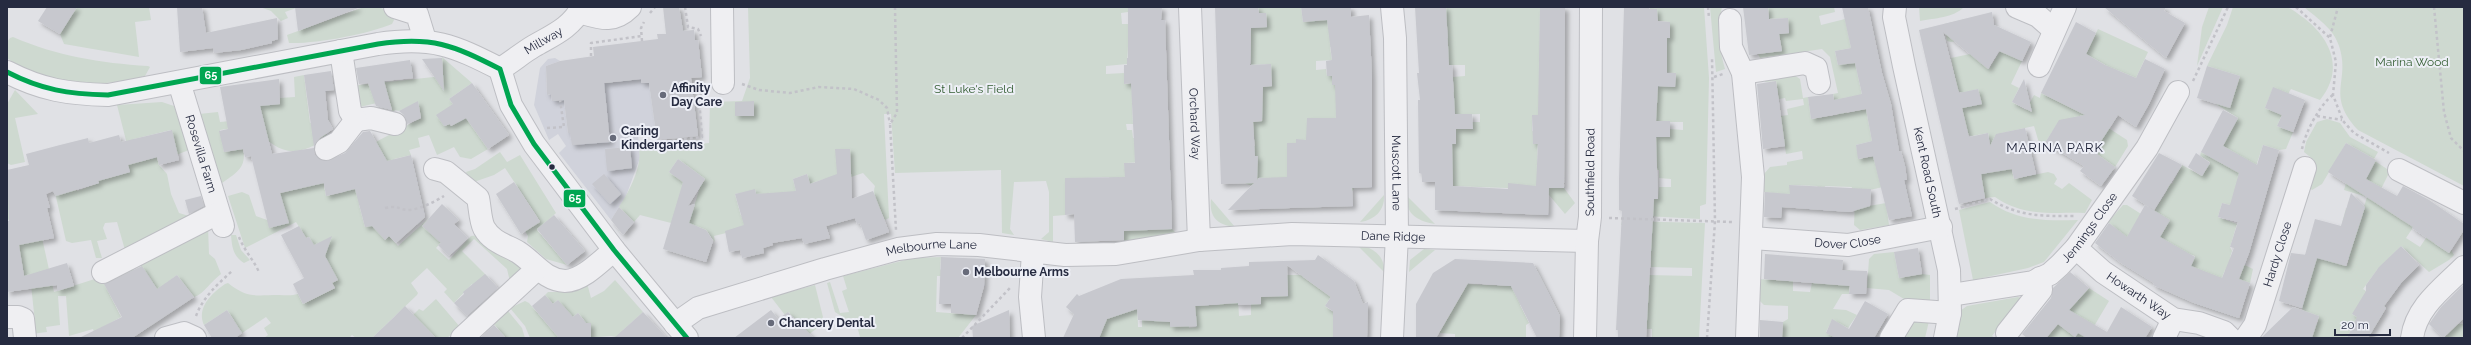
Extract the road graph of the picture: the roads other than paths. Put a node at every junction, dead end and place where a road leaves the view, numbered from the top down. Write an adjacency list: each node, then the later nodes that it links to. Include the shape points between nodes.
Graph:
1 (395, 7): 10 (street)
2 (722, 7): 20 (street)
3 (1190, 7): 34 (street, Orchard Way)
4 (1392, 7): 33 (street, Muscott Lane)
5 (1591, 7): 35 (street, Southfield Road, via 1590,217)
6 (1895, 7): 31 (street, Kent Road South, via 1894,17 1904,66)
7 (2017, 7): 13 (street, via 2038,16)
8 (2065, 7): 13 (street)
9 (580, 10): 11 (street, via 608,18); 17 (street, Millway, via 557,35 534,46)
10 (425, 11): 14 (street)
11 (641, 14)
12 (1720, 21): 19 (street)
13 (2054, 30): 16 (street)
14 (425, 40): 15 (street, via 406,40); 17 (street, via 449,45)
15 (340, 51): 21 (street); 24 (street, via 350,111)
16 (2039, 66)
17 (500, 69): 37 (street, via 511,105 534,144)
18 (7, 72): 21 (street, via 36,86 68,94 108,95)
19 (1743, 73): 22 (street, via 1805,63 1816,68); 32 (street, via 1753,177 1750,222)
20 (718, 80)
21 (179, 82): 41 (street, Rosevilla Farm, via 221,220)
22 (1819, 83)
23 (2185, 88): 36 (street, Jennings Close, via 2147,148)
24 (356, 120): 25 (street, via 371,118); 26 (street, via 339,142)
25 (395, 124)
26 (326, 149)
27 (2303, 160): 60 (street, Hardy Close, via 2255,325)
28 (2395, 162): 30 (street)
29 (435, 169): 40 (street, via 446,172 470,192 484,227 492,238 519,252)
30 (2462, 202)
31 (1941, 227): 32 (street, Dover Close, via 1848,244); 43 (street, Kent Road South, via 1949,270)
32 (1746, 230): 56 (street)
33 (1396, 235): 34 (street, Dane Ridge, via 1292,234); 35 (street, Dane Ridge); 54 (street, Muscott Lane)
34 (1199, 240): 38 (street, Melbourne Lane, via 1116,254)
35 (1587, 241): 55 (street, Southfield Road)
36 (2076, 248): 42 (street, Jennings Close, via 2050,274); 46 (street, Howarth Way)
37 (614, 250): 40 (street, via 588,271 566,281 554,279); 47 (street)
38 (1033, 253): 47 (street, Melbourne Lane, via 979,245 937,244 898,249 698,308); 53 (street, via 1030,297)
39 (2464, 267): 49 (street, via 2422,309)
40 (537, 269): 52 (street)
41 (103, 272)
42 (2040, 278): 43 (street, Jennings Close); 48 (street, via 2041,290)
43 (1951, 304): 57 (street, Jennings Close, via 1908,310); 58 (street, Kent Road South)
44 (8, 318): 50 (street, via 18,316 23,319)
45 (195, 328): 51 (street)
46 (2169, 328): 59 (street, Howarth Way, via 2199,323 2224,332)
47 (681, 331)
48 (2007, 333)
49 (2417, 335)
50 (25, 338)
51 (166, 338)
52 (462, 338)
53 (1034, 338)
54 (1392, 338)
55 (1585, 338)
56 (1747, 338)
57 (1891, 338)
58 (1945, 338)
59 (2230, 338)
60 (2246, 338)

